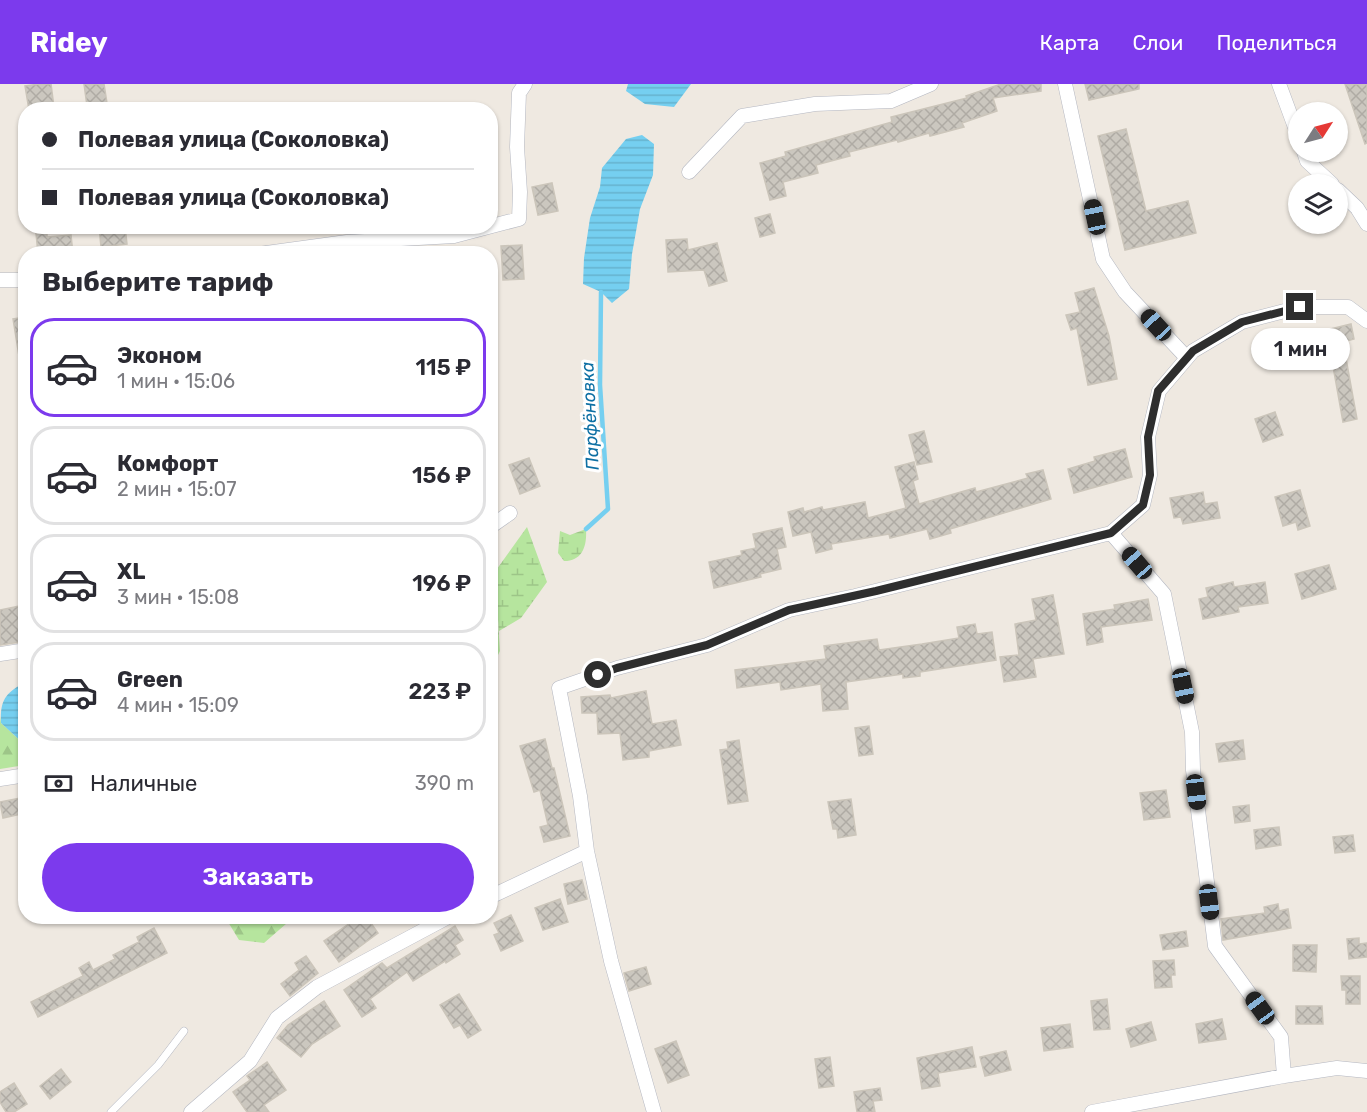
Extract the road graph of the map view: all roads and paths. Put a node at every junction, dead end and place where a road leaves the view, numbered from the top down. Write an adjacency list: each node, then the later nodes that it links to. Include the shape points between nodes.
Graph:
1 (525, 84): 10 (street, via 519,93 519,219)
2 (931, 84): 7 (street, via 891,101 815,104 742,116)
3 (1065, 84): 17 (street, via 1103,259 1125,292)
4 (1279, 84): 5 (street)
5 (1288, 108)
6 (1308, 162): 8 (street)
7 (689, 172)
8 (1321, 174)
9 (1348, 199): 11 (street)
10 (498, 224)
11 (1367, 224)
12 (462, 234): 13 (street)
13 (318, 246)
14 (0, 280): 15 (street)
15 (18, 280)
16 (1367, 321): 17 (street, via 1348,307 1300,307 1242,322)
17 (1187, 358): 20 (street, via 1158,391 1148,437 1150,475 1143,505)
18 (510, 513): 19 (street)
19 (498, 521)
20 (1111, 533): 25 (street, via 789,610 707,645 617,668 559,688); 30 (street, via 1164,594 1192,732 1193,770 1215,946 1281,1037)
21 (18, 651): 22 (street)
22 (0, 654)
23 (18, 776): 24 (street)
24 (0, 779)
25 (587, 851): 26 (street); 33 (street, via 611,961)
26 (498, 893)
27 (435, 924): 32 (street, via 317,987 277,1018 250,1061)
28 (184, 1031): 31 (lane, via 158,1065)
29 (1367, 1071): 30 (street, via 1337,1068)
30 (1284, 1076): 34 (street)
31 (111, 1112)
32 (191, 1112)
33 (654, 1112)
34 (1092, 1112)

